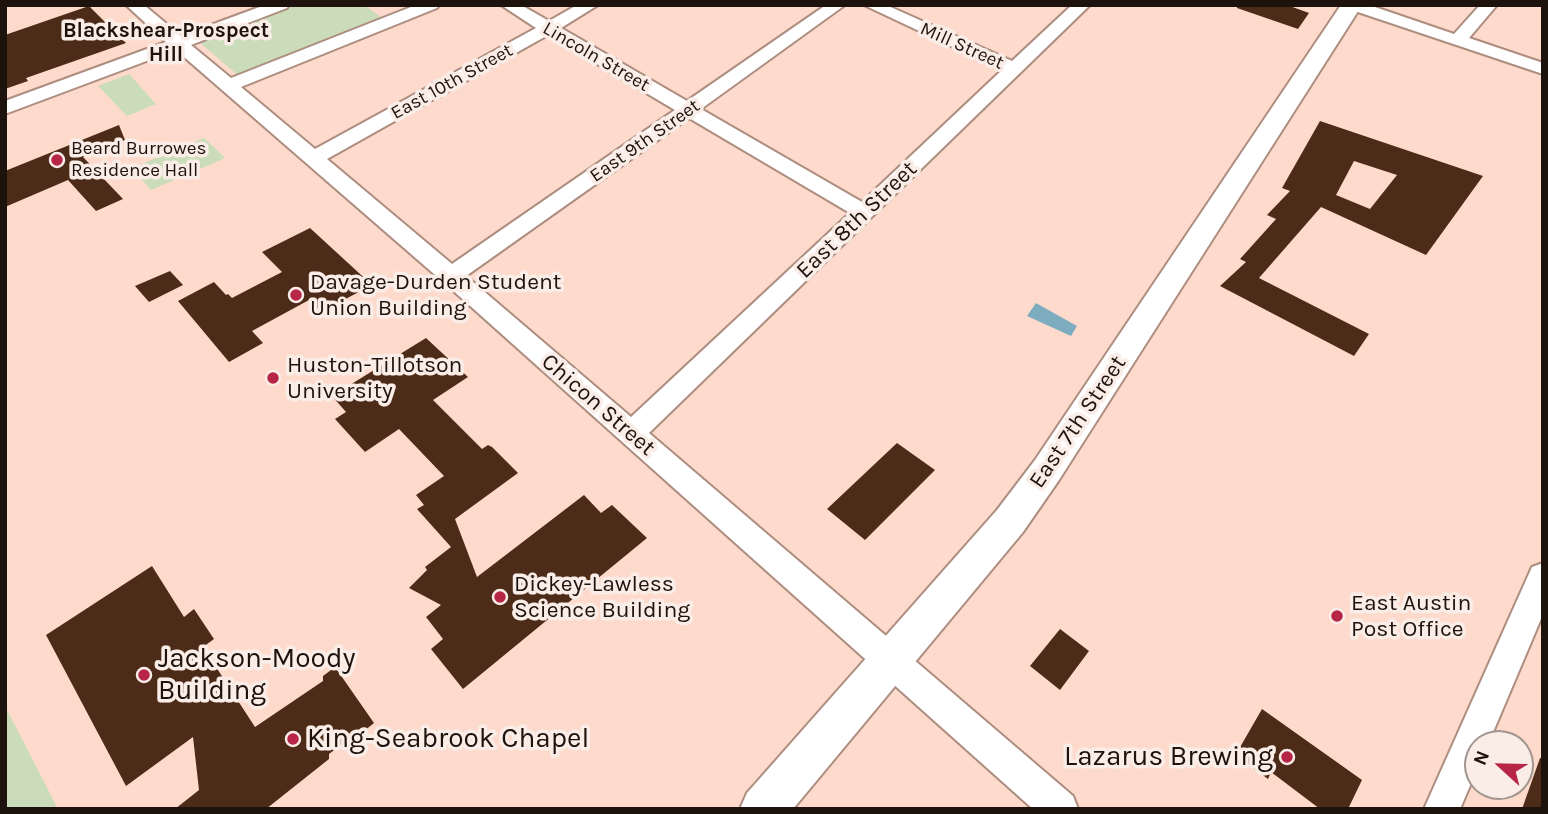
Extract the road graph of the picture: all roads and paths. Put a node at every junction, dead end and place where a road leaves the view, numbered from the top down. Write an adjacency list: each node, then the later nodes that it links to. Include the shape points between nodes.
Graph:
1 (134, 5): 13 (street, Chicon Street)
2 (281, 5): 13 (street)
3 (431, 5): 16 (street)
4 (509, 5): 11 (street, Lincoln Street)
5 (590, 5): 11 (street, East 10th Street)
6 (837, 5): 18 (street, East 9th Street)
7 (872, 5): 14 (street, Mill Street)
8 (1082, 5): 14 (street, East 8th Street)
9 (1352, 5): 12 (street); 24 (main road, East 7th Street, via 1047,470 998,537)
10 (1489, 5): 12 (street)
11 (548, 29): 18 (street, Lincoln Street); 19 (street, East 10th Street)
12 (1457, 41): 15 (street)
13 (178, 43): 16 (street, Chicon Street); 17 (street)
14 (1014, 69): 20 (street, East 8th Street)
15 (1543, 69)
16 (229, 85): 19 (street, Chicon Street)
17 (5, 108)
18 (688, 111): 20 (street, Lincoln Street); 21 (street, East 9th Street)
19 (314, 158): 21 (street, Chicon Street)
20 (865, 213): 22 (street, East 8th Street)
21 (452, 276): 22 (street, Chicon Street)
22 (631, 434): 24 (street, Chicon Street)
23 (1543, 577): 27 (street)
24 (890, 662): 25 (main road, East 7th Street); 26 (street, Chicon Street)
25 (763, 809)
26 (1060, 809)
27 (1442, 809)

